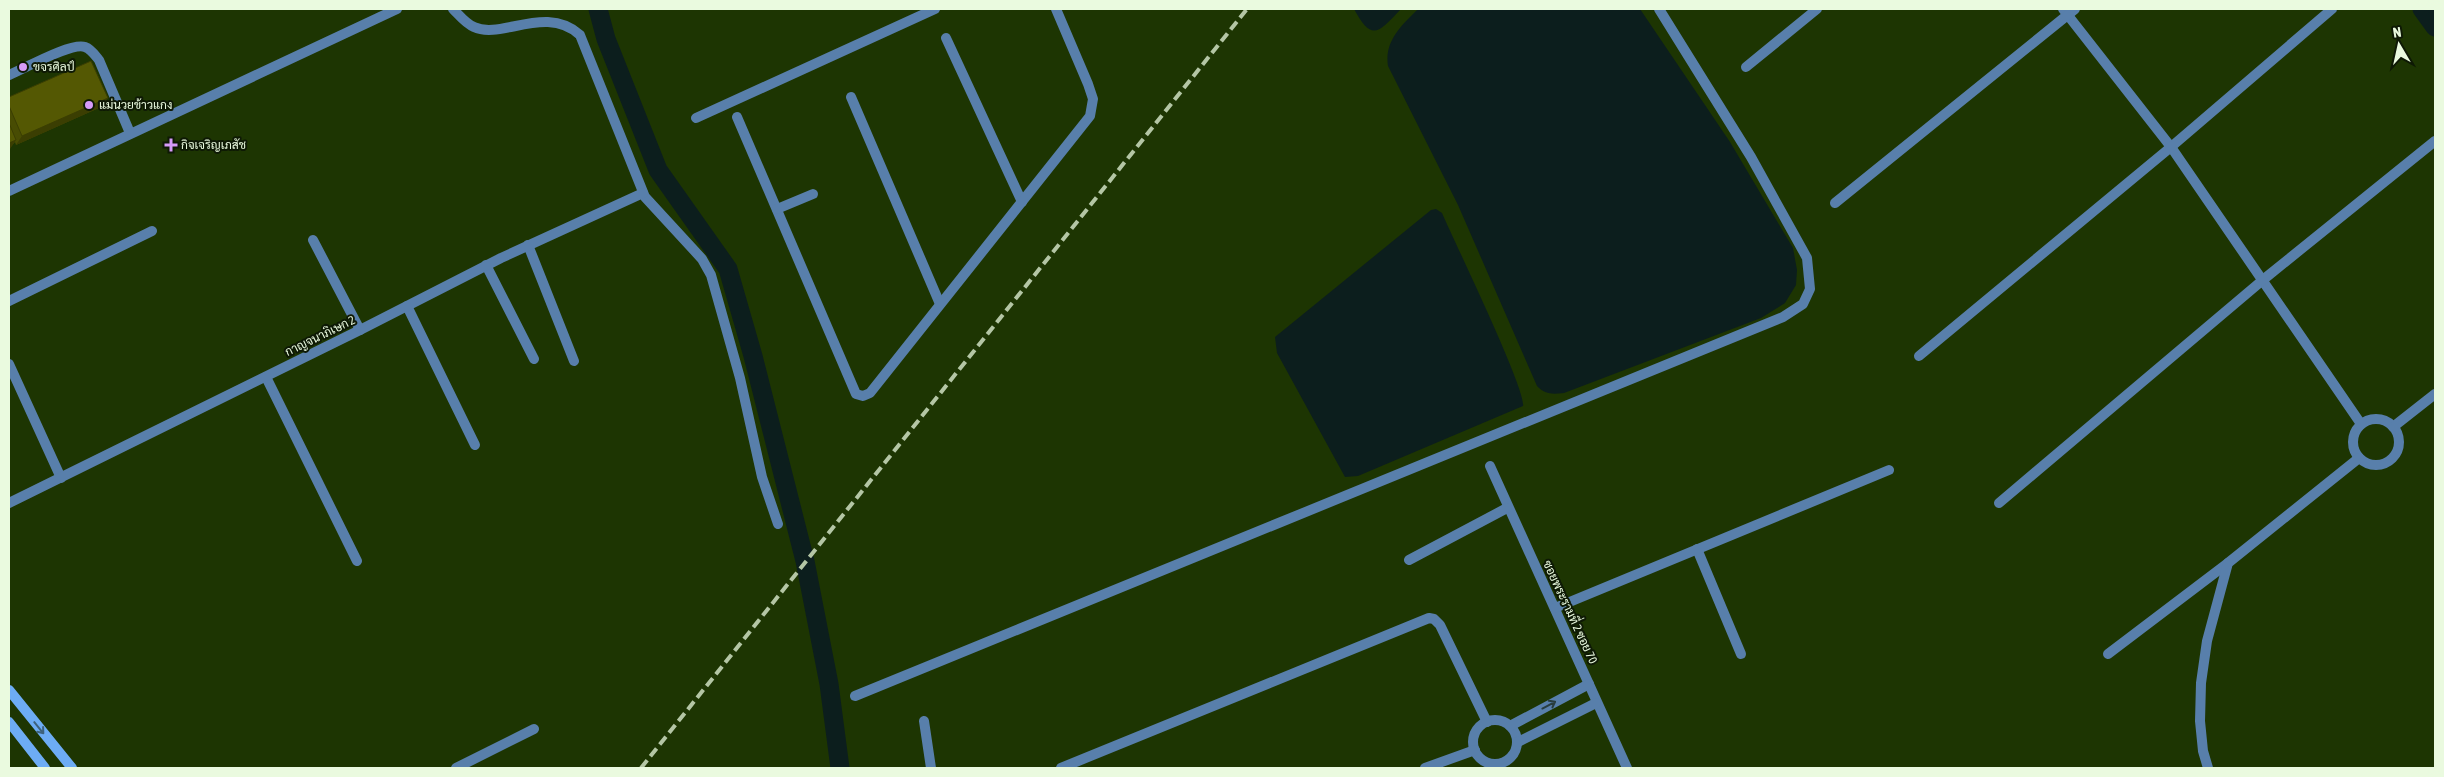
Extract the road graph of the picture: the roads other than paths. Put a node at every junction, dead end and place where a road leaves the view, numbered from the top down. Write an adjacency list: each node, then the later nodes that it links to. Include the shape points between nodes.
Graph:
1 (397, 9): 15 (street)
2 (454, 9): 19 (street, via 474,28 494,29 538,22 560,25 580,35)
3 (935, 9): 14 (street)
4 (1056, 9): 21 (street, via 1093,99 1090,116)
5 (1659, 9): 59 (street, via 1799,239 1810,270 1810,289 1803,304 1783,318)
6 (1817, 9): 10 (street)
7 (2332, 9): 17 (street)
8 (2069, 11): 17 (street); 22 (street)
9 (946, 38): 21 (street)
10 (1746, 67)
11 (9, 75): 15 (street, via 70,48 83,46 99,60)
12 (851, 97): 30 (street)
13 (737, 117): 23 (street)
14 (696, 118)
15 (130, 133): 18 (street)
16 (2435, 141): 28 (street)
17 (2172, 147): 28 (street); 33 (street)
18 (9, 191)
19 (642, 193): 26 (street, กาญจนาภิเษก 2); 49 (street, via 702,259 711,275 740,378 762,477)
20 (813, 194): 23 (street)
21 (1022, 202): 30 (street)
22 (1835, 202)
23 (777, 209): 30 (street, via 856,394 870,393)
24 (152, 231): 29 (street)
25 (313, 240): 32 (street)
26 (528, 245): 27 (street, กาญจนาภิเษก 2); 35 (street)
27 (486, 266): 31 (street, กาญจนาภิเษก 2); 34 (street)
28 (2264, 279): 39 (street); 47 (street)
29 (9, 301)
30 (940, 304)
31 (407, 306): 32 (street, กาญจนาภิเษก 2); 41 (street)
32 (360, 330): 37 (street, กาญจนาภิเษก 2)
33 (1920, 356)
34 (534, 359)
35 (574, 361)
36 (9, 364): 45 (street)
37 (266, 377): 45 (street, กาญจนาภิเษก 2); 52 (street)
38 (2435, 394): 40 (street)
39 (2361, 424): 40 (street, via 2377,419); 42 (street, via 2353,441)
40 (2394, 427): 42 (street, via 2399,445 2389,461 2377,465)
41 (475, 445)
42 (2359, 458): 53 (street)
43 (1490, 466): 48 (street, ซอยพระรามที่ 2 ซอย 70)
44 (1889, 470): 50 (street)
45 (61, 478): 46 (street, กาญจนาภิเษก 2)
46 (9, 503)
47 (1999, 503)
48 (1507, 508): 51 (street); 54 (street, ซอยพระรามที่ 2 ซอย 70)
49 (778, 524)
50 (1696, 549): 54 (street); 55 (street)
51 (1408, 560)
52 (357, 561)
53 (2228, 563): 56 (street); 75 (street, via 2207,642 2201,683 2200,721)
54 (1555, 608): 57 (street, ซอยพระรามที่ 2 ซอย 70)
55 (1741, 654)
56 (2108, 654)
57 (1589, 684): 60 (street, ซอยพระรามที่ 2 ซอย 70); 64 (street, one-way to 57)
58 (9, 690): 69 (main road, one-way to 69)
59 (855, 696)
60 (1596, 703): 66 (street); 74 (street, ซอยพระรามที่ 2 ซอย 70)
61 (924, 721): 71 (street)
62 (9, 722): 68 (main road)
63 (1487, 722): 64 (street, via 1499,720); 67 (street, via 1476,731); 72 (street, via 1440,626 1429,618)
64 (1510, 726): 66 (street)
65 (534, 729): 70 (street)
66 (1518, 742): 67 (street, via 1514,755 1503,764 1483,761)
67 (1474, 750): 73 (street)
68 (45, 768)
69 (72, 768)
70 (456, 768)
71 (931, 768)
72 (1061, 768)
73 (1425, 768)
74 (1627, 768)
75 (2208, 768)

